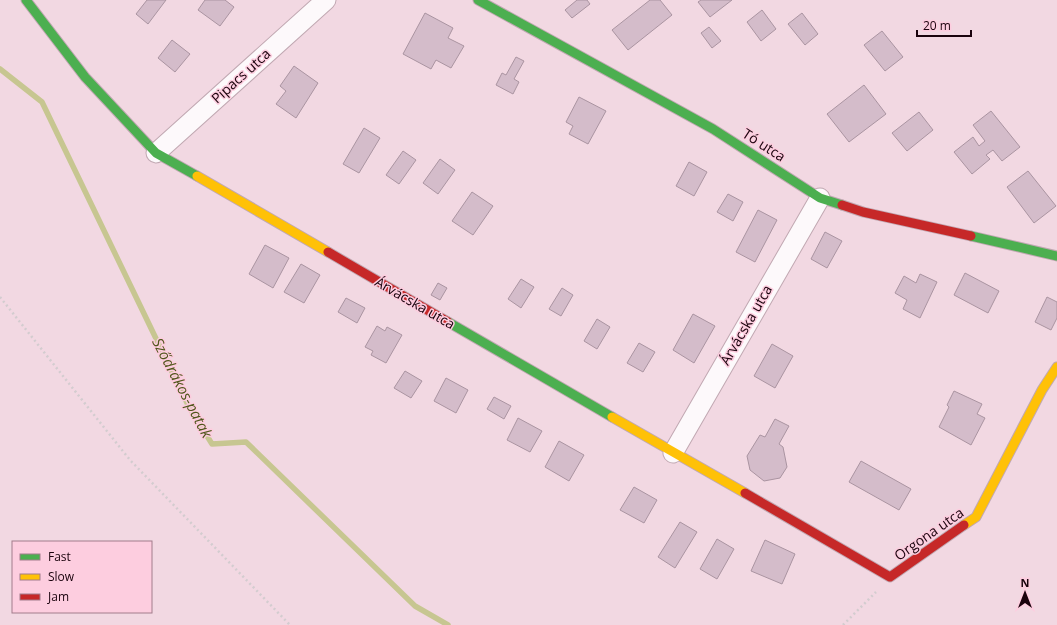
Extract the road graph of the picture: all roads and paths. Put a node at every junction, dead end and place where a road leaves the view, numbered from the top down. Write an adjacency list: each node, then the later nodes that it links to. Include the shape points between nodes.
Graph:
1 (26, 0): 4 (street, Árvácska utca, via 85,77)
2 (326, 0): 4 (street, Pipacs utca)
3 (478, 0): 5 (street, Tó utca, via 713,129)
4 (156, 153): 9 (street, Árvácska utca)
5 (820, 198): 6 (street, Tó utca, via 863,212); 9 (street, Árvácska utca)
6 (1057, 256)
7 (0, 297): 11 (path, via 130,460)
8 (1057, 367): 10 (street, Orgona utca, via 1042,390 976,517)
9 (673, 452): 10 (street, Árvácska utca)
10 (890, 577): 12 (path, Orgona utca)
11 (290, 625)
12 (844, 625)

